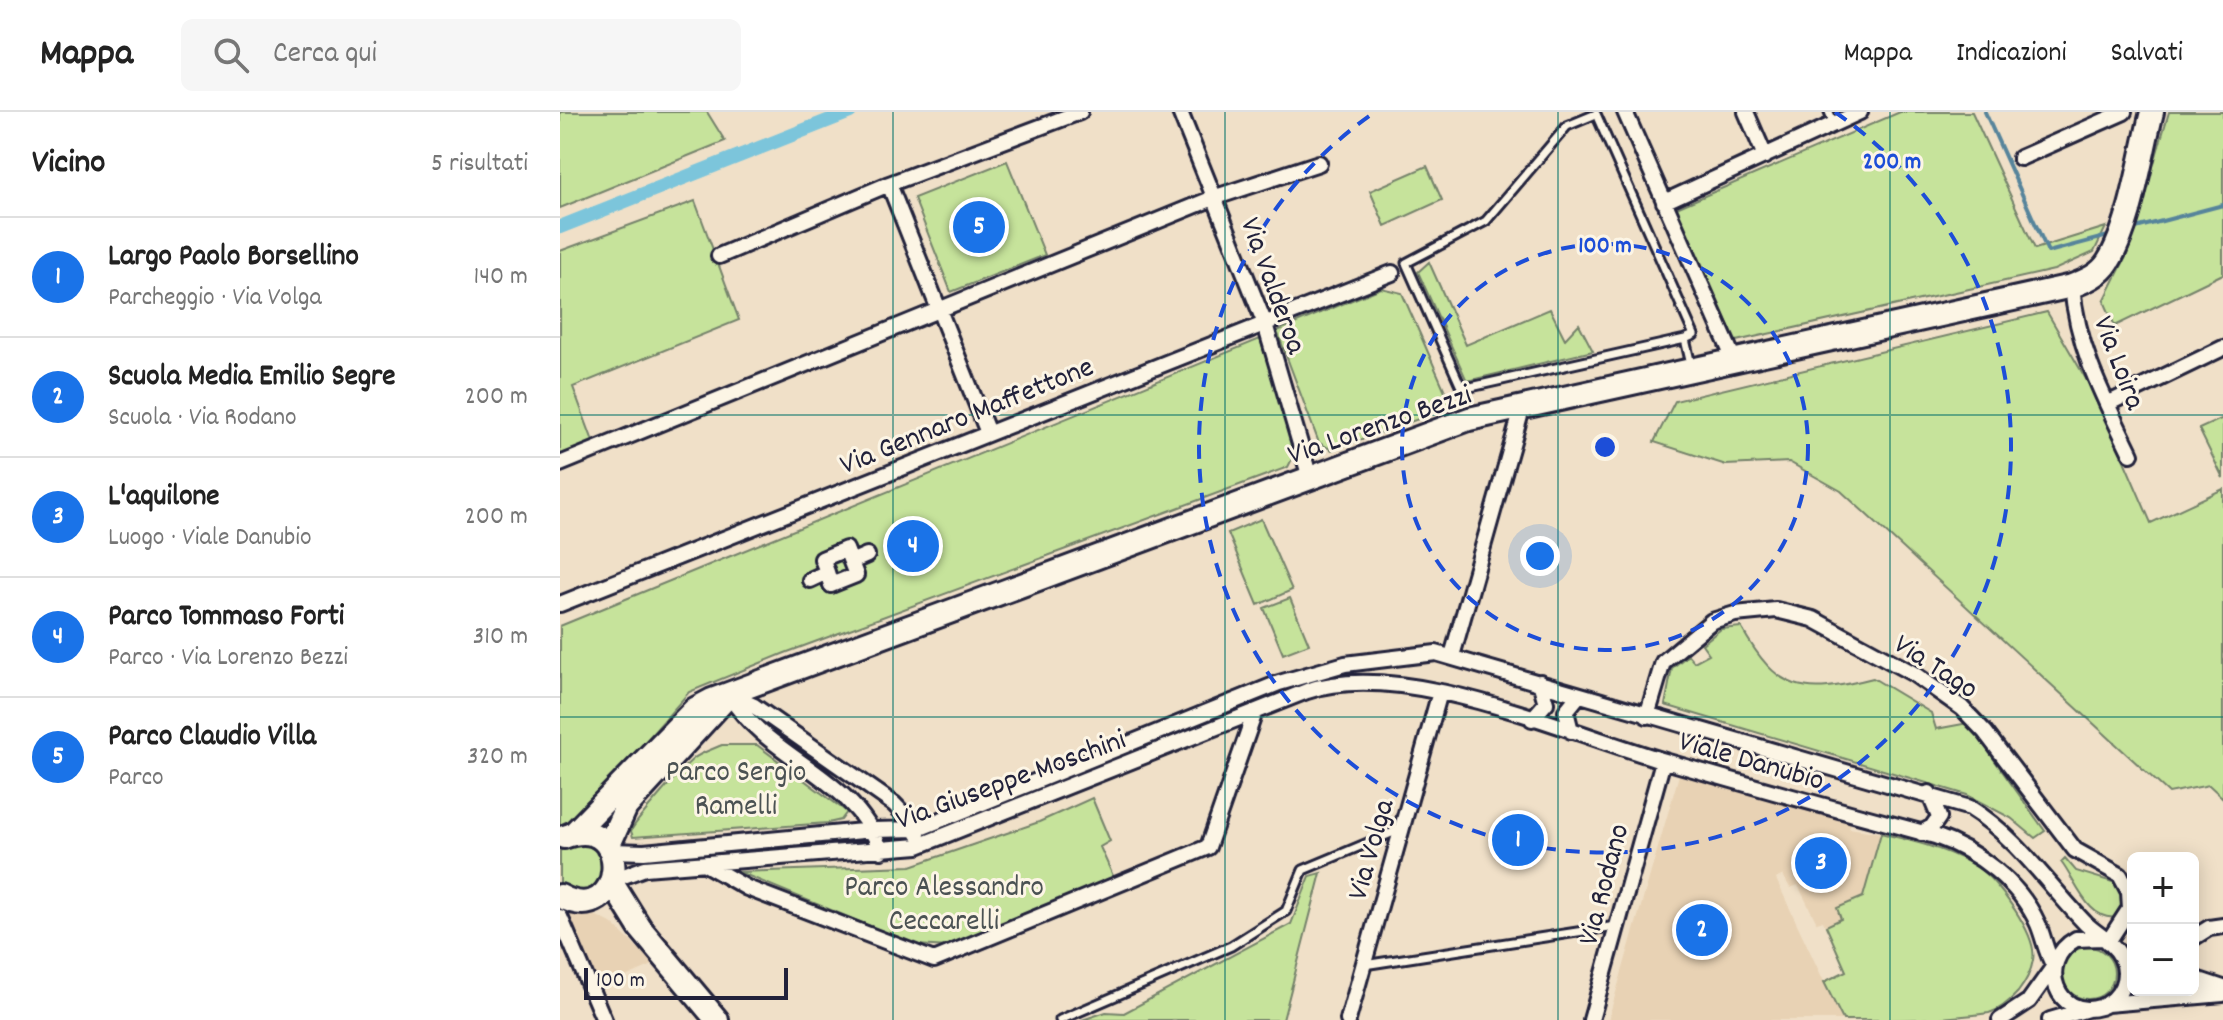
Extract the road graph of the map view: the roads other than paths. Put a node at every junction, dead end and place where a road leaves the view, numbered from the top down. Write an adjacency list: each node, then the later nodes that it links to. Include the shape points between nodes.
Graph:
1 (1080, 112): 12 (street)
2 (1180, 112): 13 (street, Via Valderoa)
3 (1625, 112): 14 (street)
4 (1746, 112): 9 (street)
5 (1860, 112): 8 (street)
6 (2124, 112): 10 (street)
7 (2152, 112): 17 (street, Via Lorenzo Bezzi, via 2107,264)
8 (1831, 118): 9 (street)
9 (1765, 156): 14 (street)
10 (2020, 158)
11 (1319, 163): 13 (street)
12 (889, 184): 15 (street); 18 (street)
13 (1216, 197): 18 (street); 19 (street, Via Valderoa)
14 (1664, 202): 22 (street)
15 (719, 256)
16 (1392, 273): 19 (street, Via Gennaro Maffettone)
17 (2072, 286): 22 (street, Via Lorenzo Bezzi); 24 (street, Via Loira, via 2083,352)
18 (939, 309): 26 (street); 28 (street)
19 (1265, 324): 26 (street, Via Gennaro Maffettone); 29 (street, Via Valderoa)
20 (1685, 339): 20 (lane, via 1694,335 1596,114 1567,126 1486,221 1406,263 1462,389); 23 (lane)
21 (2223, 348): 24 (street)
22 (1735, 362): 23 (street, Via Lorenzo Bezzi)
23 (1693, 371): 25 (street, Via Lorenzo Bezzi)
24 (2107, 404): 27 (street, Via Loira)
25 (1522, 409): 29 (street, Via Lorenzo Bezzi, via 1469,419); 34 (street)
26 (988, 433): 32 (street, Via Gennaro Maffettone)
27 (2131, 454)
28 (560, 464)
29 (1310, 478): 38 (street, Via Lorenzo Bezzi)
30 (867, 555): 31 (street, via 851,562 856,575 831,585 827,572)
31 (810, 580)
32 (560, 604)
33 (1411, 655): 34 (street, Viale Danubio); 36 (street, via 1403,668); 47 (street, Via Giuseppe Moschini, via 1345,664 1279,683)
34 (1452, 656): 35 (street, Viale Danubio)
35 (1540, 682): 39 (street, Viale Danubio); 42 (street, via 1546,703)
36 (1413, 686): 37 (street, Viale Danubio); 40 (street, Via Giuseppe Moschini, via 1340,682)
37 (1440, 692): 42 (street, Viale Danubio); 46 (street, Via Volga)
38 (729, 695): 47 (street, via 754,706 894,804); 48 (street, via 744,719 857,805); 50 (street, Via Lorenzo Bezzi, via 695,709); 52 (street, Via Lorenzo Bezzi, via 626,807)
39 (1579, 695): 41 (street, Viale Danubio); 43 (street, via 1566,711)
40 (1255, 712): 51 (street, Via Giuseppe Moschini); 54 (street, via 1208,847 934,960 747,888)
41 (1647, 716): 45 (street, Viale Danubio); 63 (street, Via Tago, via 1663,662 1712,621 1772,610 1813,619 1914,674 1960,706 2075,850 2120,875 2130,908)
42 (1532, 719): 43 (street, Viale Danubio)
43 (1571, 731): 44 (street, Viale Danubio)
44 (1663, 761): 49 (street, Viale Danubio); 59 (street, Via Rodano)
45 (1929, 793): 49 (street, via 1939,817); 63 (street, Viale Danubio, via 1964,805 1993,824)
46 (1403, 828): 65 (street, Via Volga); 74 (lane, via 1303,870 1286,911 1231,946)
47 (918, 829): 48 (street, Via Giuseppe Moschini); 51 (street)
48 (873, 830): 52 (street, Via Giuseppe Moschini, via 644,852); 53 (street)
49 (1921, 833): 66 (street, Viale Danubio, via 1973,854 2009,882 2032,912)
50 (567, 837): 52 (street, via 593,835)
51 (918, 846): 53 (street, Via Giuseppe Moschini)
52 (610, 849): 55 (street)
53 (881, 851): 54 (street, Via Giuseppe Moschini)
54 (705, 864): 55 (street, Via Giuseppe Moschini, via 645,868)
55 (612, 881): 57 (street); 61 (street)
56 (560, 897): 57 (street)
57 (590, 901): 61 (street)
58 (560, 917): 72 (street)
59 (1618, 925): 65 (lane); 76 (street, Via Rodano)
60 (2223, 926): 62 (street)
61 (640, 928): 73 (street)
62 (2199, 934)
63 (2108, 942): 64 (street); 66 (street, via 2084,937 2068,943); 68 (street, via 2125,974)
64 (2127, 950)
65 (1364, 965): 75 (street, Via Volga)
66 (2054, 966): 71 (street, via 2061,995 2069,1003); 77 (street, via 2029,1001)
67 (2199, 981): 69 (street)
68 (2126, 989): 70 (street)
69 (2223, 991): 70 (street)
70 (2107, 1004): 71 (street)
71 (2090, 1008): 78 (street)
72 (604, 1020)
73 (717, 1020)
74 (1060, 1020)
75 (1348, 1020)
76 (1591, 1020)
77 (2000, 1020)
78 (2050, 1020)

